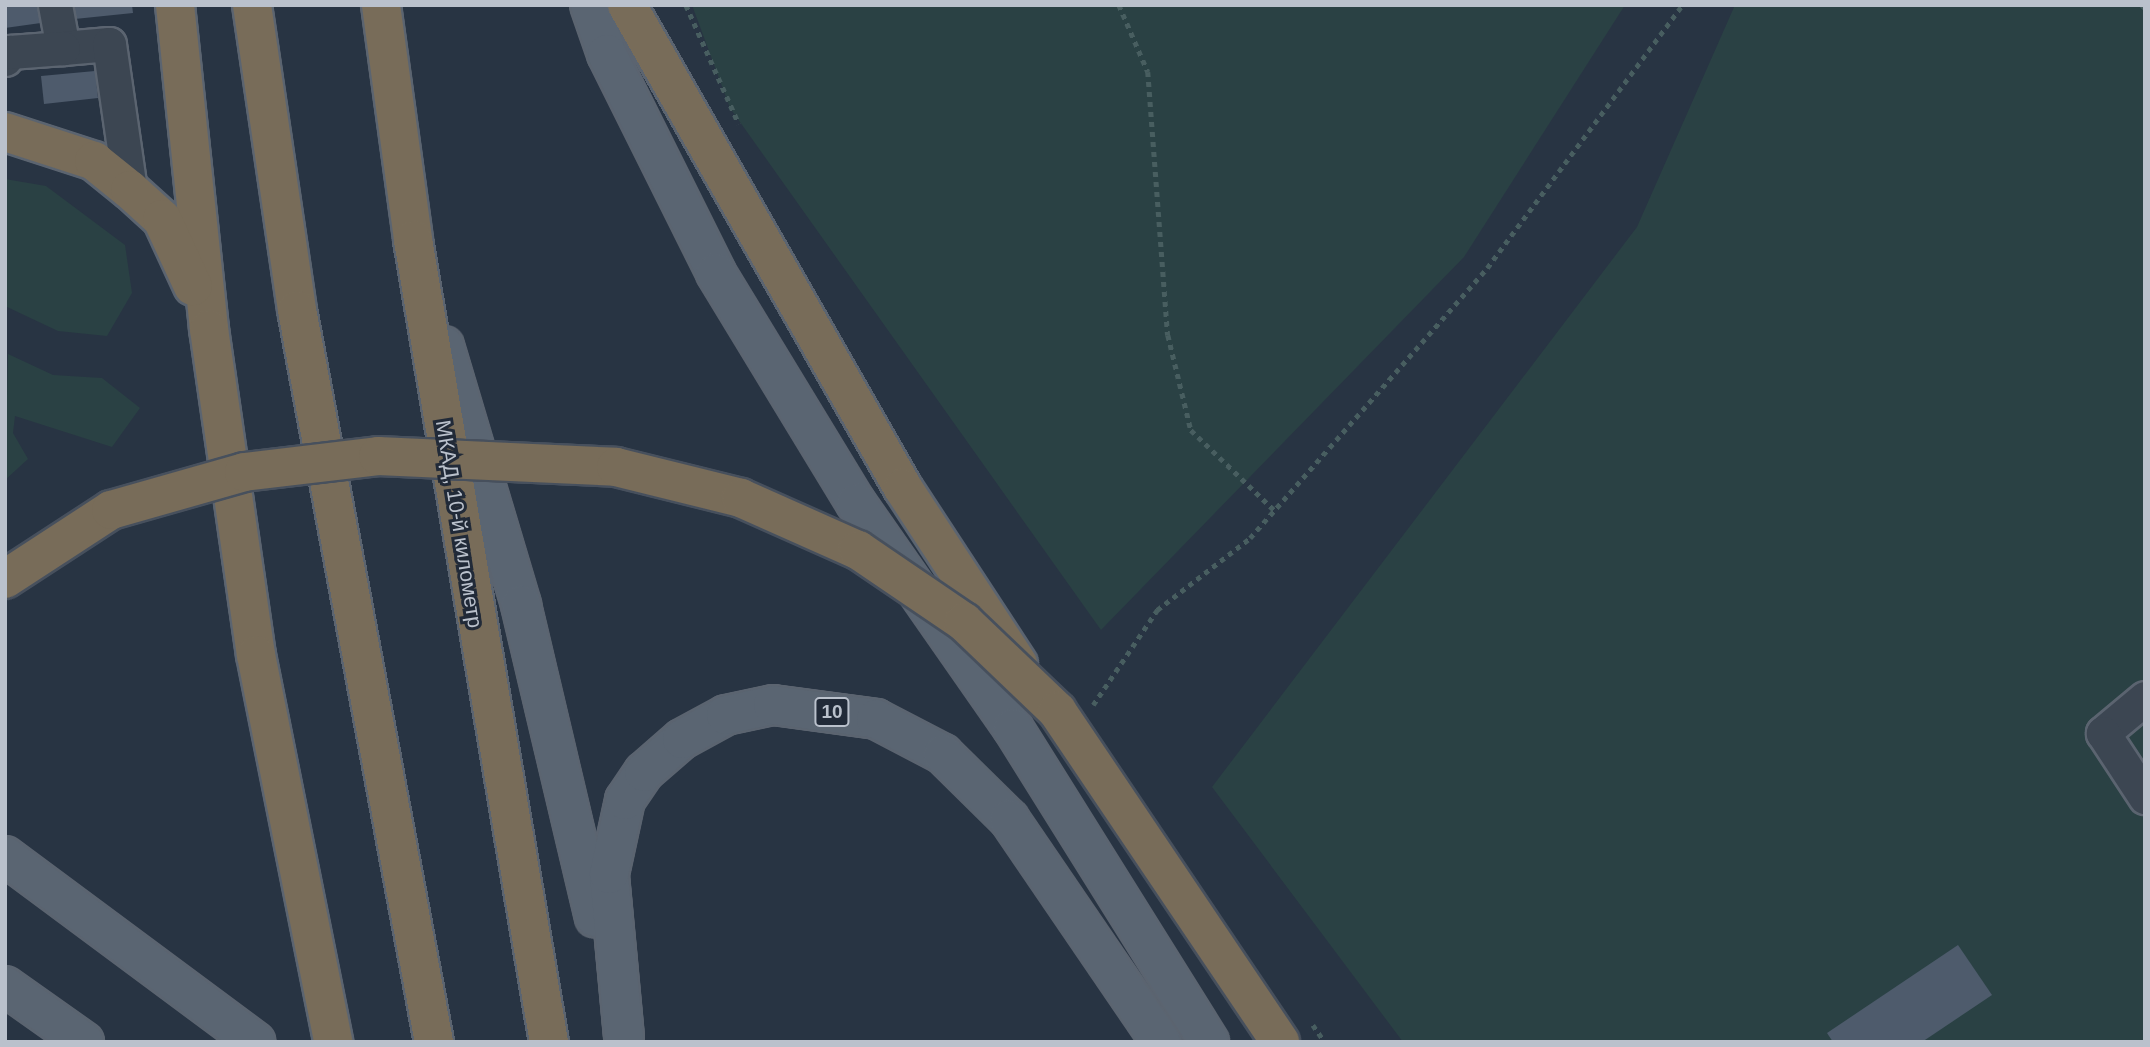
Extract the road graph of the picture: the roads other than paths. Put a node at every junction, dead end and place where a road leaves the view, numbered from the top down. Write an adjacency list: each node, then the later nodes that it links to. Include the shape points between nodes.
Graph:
1 (55, 5): 7 (lane)
2 (175, 5): 12 (highway)
3 (253, 5): 23 (highway, via 297,310)
4 (381, 5): 11 (highway, МКАД, 10-й километр)
5 (590, 5): 26 (main road, via 607,54 716,273 856,503 1013,727 1161,972)
6 (626, 5): 27 (highway, via 903,488)
7 (62, 48): 8 (lane, via 10,52); 10 (lane, via 109,44)
8 (5, 60)
9 (5, 132): 10 (highway, via 94,161)
10 (130, 190): 12 (highway, via 162,219)
11 (413, 240): 19 (main road, via 521,605); 24 (highway, МКАД, 10-й километр)
12 (209, 329): 22 (highway, via 256,655)
13 (5, 579): 18 (highway, bridge, via 111,510 244,472 378,456 616,467 741,498 858,550 964,622 1057,711)
14 (2145, 698): 15 (lane, via 2102,733)
15 (2145, 797)
16 (5, 856): 21 (main road)
17 (5, 986): 20 (main road)
18 (1295, 1031)
19 (624, 1040): 25 (main road, 10, via 609,874 625,800 644,772 682,739 726,715 774,705 876,719 943,754 1009,819)
20 (84, 1042)
21 (255, 1042)
22 (333, 1042)
23 (434, 1042)
24 (549, 1042)
25 (1161, 1042)
26 (1209, 1042)
27 (1268, 1042)

